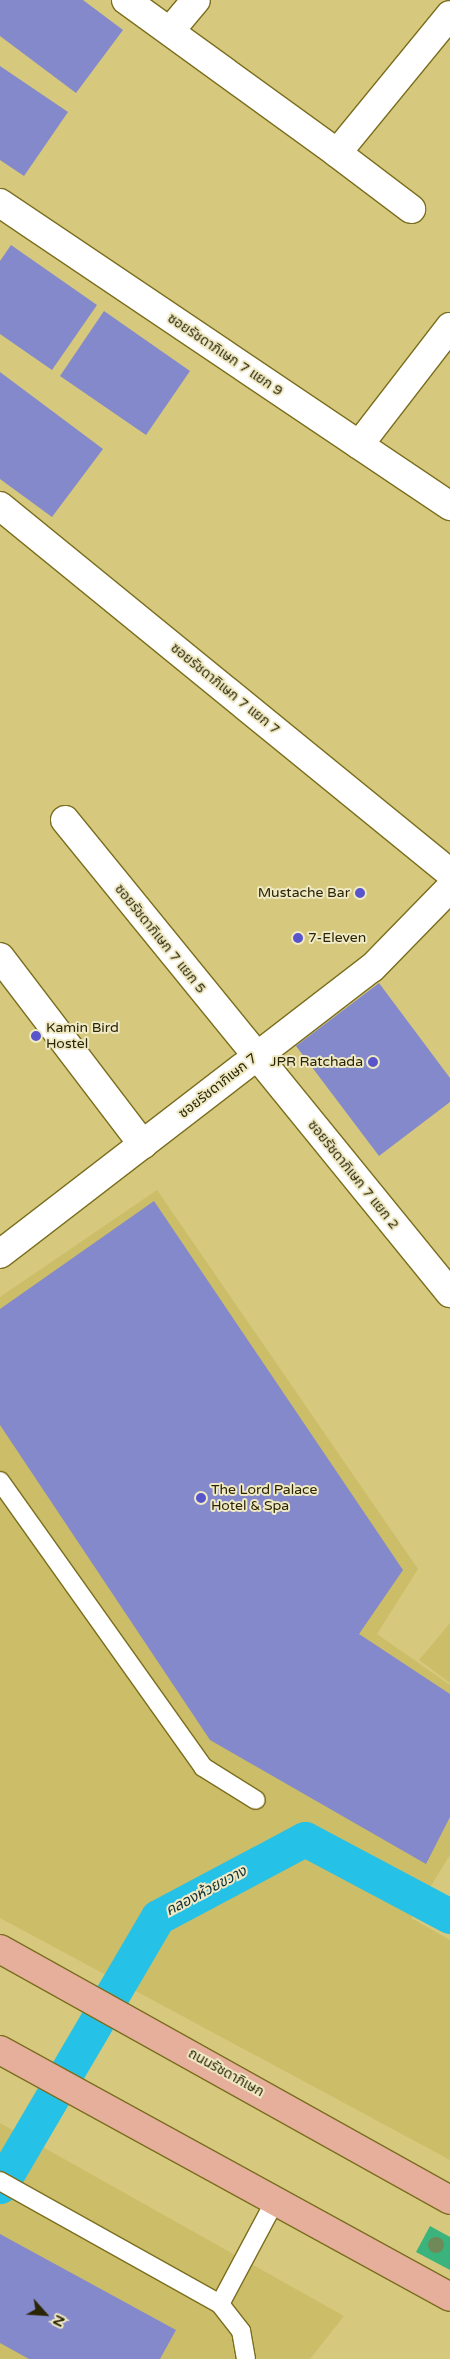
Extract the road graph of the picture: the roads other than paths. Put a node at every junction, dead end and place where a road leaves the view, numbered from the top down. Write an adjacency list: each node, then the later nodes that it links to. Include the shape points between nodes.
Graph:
1 (126, 0): 4 (street)
2 (196, 0): 4 (street)
3 (450, 15): 5 (street)
4 (170, 31): 5 (street)
5 (336, 153): 7 (street)
6 (0, 203): 9 (street, ซอยรัชดาภิเษก 7 แยก 9)
7 (411, 209)
8 (450, 328): 9 (street)
9 (359, 445): 11 (street, ซอยรัชดาภิเษก 7 แยก 9)
10 (0, 506): 13 (street, ซอยรัชดาภิเษก 7 แยก 7)
11 (450, 506)
12 (65, 820): 16 (street, ซอยรัชดาภิเษก 7 แยก 5)
13 (450, 873)
14 (450, 888): 16 (street, ซอยรัชดาภิเษก 7, via 372,968)
15 (0, 957): 17 (street)
16 (256, 1057): 17 (street, ซอยรัชดาภิเษก 7); 19 (street, ซอยรัชดาภิเษก 7 แยก 2)
17 (143, 1144): 18 (street, ซอยรัชดาภิเษก 7)
18 (0, 1254)
19 (450, 1293)
20 (0, 1481): 21 (lane, via 203,1766)
21 (256, 1800)
22 (0, 1948): 25 (main road, ถนนรัชดาภิเษก)
23 (0, 2050): 26 (main road)
24 (0, 2181): 28 (lane)
25 (450, 2200)
26 (276, 2201): 27 (main road); 28 (lane)
27 (450, 2297)
28 (220, 2304): 29 (lane, via 241,2332)
29 (246, 2359)

